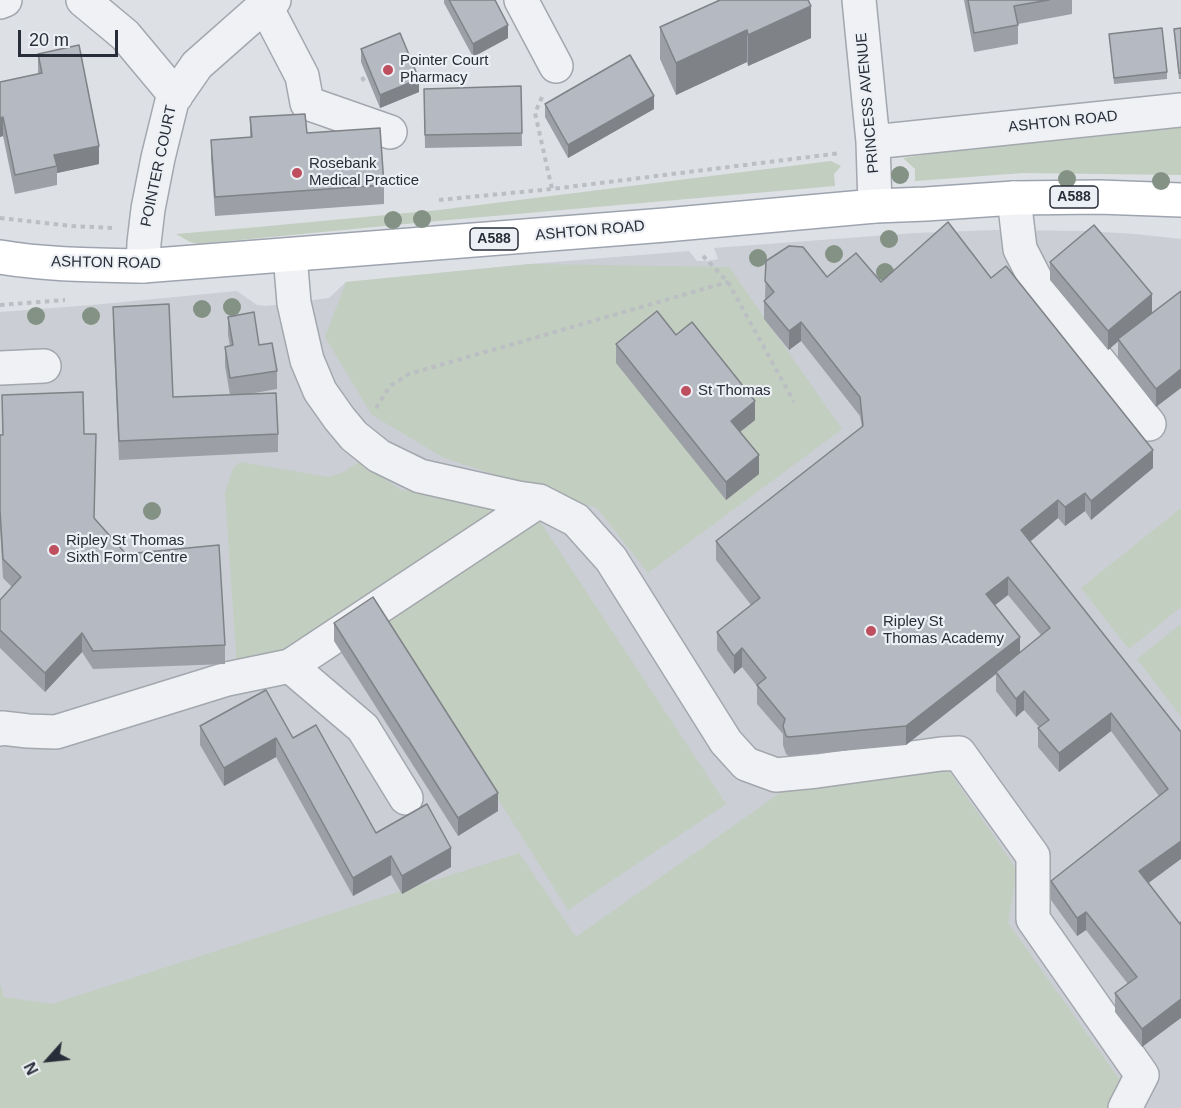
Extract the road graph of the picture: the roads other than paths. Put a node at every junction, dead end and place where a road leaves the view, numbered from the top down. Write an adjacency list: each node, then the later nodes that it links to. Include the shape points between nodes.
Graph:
1 (5, 0): 5 (street)
2 (83, 0): 8 (street, via 125,35)
3 (521, 0): 7 (street)
4 (859, 0): 11 (street, PRINCESS AVENUE)
5 (0, 2)
6 (270, 2): 8 (street, POINTER COURT, via 197,65); 10 (street, via 302,76 307,103)
7 (556, 66)
8 (176, 96): 17 (street, POINTER COURT, via 156,168)
9 (1181, 110): 11 (street, ASHTON ROAD)
10 (390, 132)
11 (862, 147): 14 (street, PRINCESS AVENUE)
12 (1014, 198): 13 (main road, ASHTON ROAD / A588); 14 (main road, ASHTON ROAD / A588); 20 (street, via 1020,249 1040,288)
13 (1181, 200)
14 (875, 206): 15 (main road, ASHTON ROAD / A588)
15 (290, 255): 17 (main road, ASHTON ROAD / A588); 21 (street, via 294,303 307,360 320,391 354,436 380,456 420,476)
16 (0, 257): 17 (main road, ASHTON ROAD / A588)
17 (143, 266)
18 (44, 366): 19 (street)
19 (0, 368)
20 (1149, 424)
21 (539, 501): 22 (street); 25 (street, via 576,520 611,559 726,742 747,764 776,775 959,753 1033,856 1033,919 1142,1075)
22 (290, 666): 23 (street, via 227,679 56,732); 24 (street, via 363,728)
23 (0, 729)
24 (406, 798)
25 (1125, 1108)

